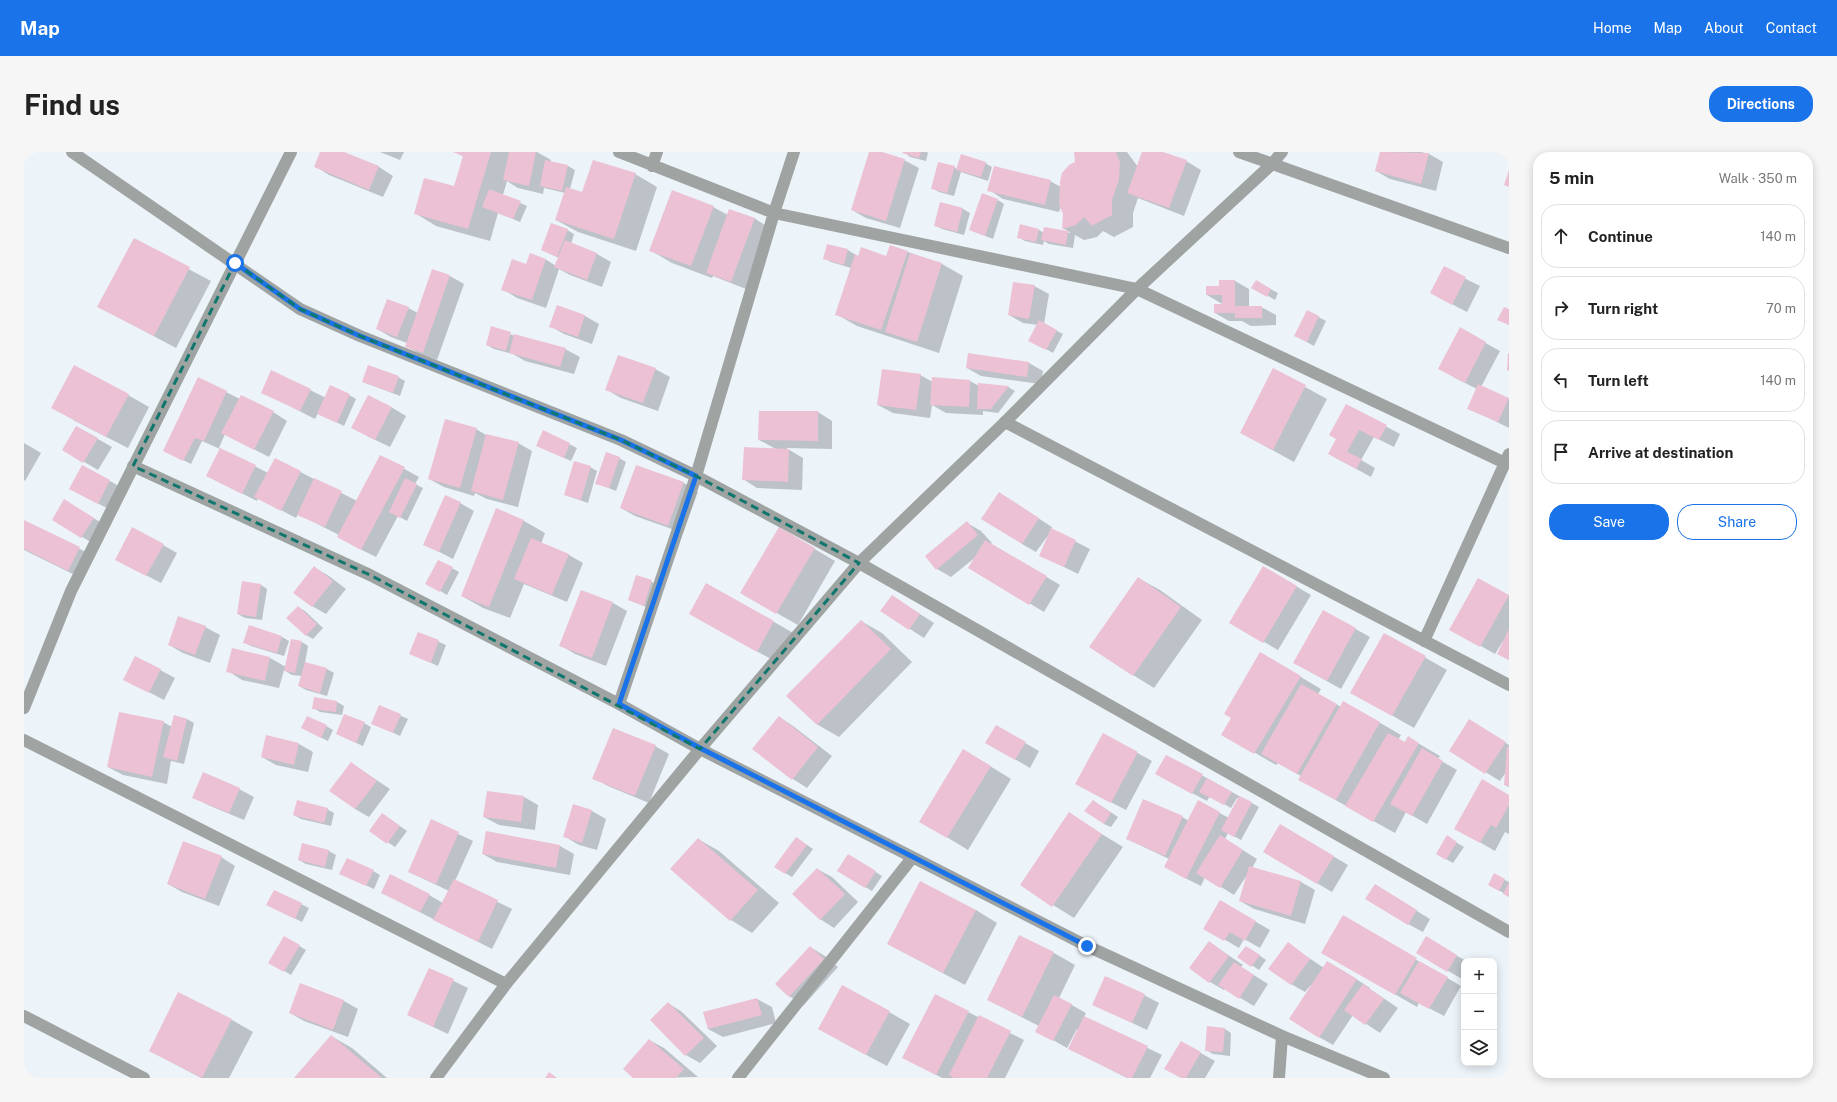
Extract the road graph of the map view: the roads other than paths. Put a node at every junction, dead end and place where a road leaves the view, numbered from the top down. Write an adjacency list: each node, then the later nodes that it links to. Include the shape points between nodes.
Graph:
1 (72, 152): 12 (street)
2 (291, 152): 12 (street)
3 (619, 152): 9 (street)
4 (657, 152): 9 (street)
5 (794, 152): 10 (street)
6 (1239, 152): 8 (street)
7 (1282, 152): 8 (street)
8 (1272, 164): 11 (street); 13 (street)
9 (652, 166): 10 (street)
10 (774, 213): 13 (street); 17 (street)
11 (1509, 248)
12 (235, 263): 16 (street); 17 (street, via 300,309 367,339 621,440)
13 (1137, 289): 14 (street); 15 (street)
14 (1005, 422): 18 (street); 19 (street)
15 (1507, 458): 19 (street)
16 (133, 466): 21 (street, via 370,574); 22 (street, via 71,591)
17 (696, 476): 18 (street); 21 (street)
18 (859, 563): 24 (street); 26 (street)
19 (1424, 641): 20 (street)
20 (1509, 685)
21 (619, 704): 24 (street)
22 (24, 708)
23 (24, 740): 27 (street)
24 (700, 748): 25 (street); 27 (street)
25 (912, 858): 29 (street, via 1087,946); 30 (street)
26 (1509, 932)
27 (506, 984): 32 (street)
28 (24, 1016): 31 (street)
29 (1282, 1036): 33 (street); 34 (street)
30 (742, 1077)
31 (144, 1078)
32 (436, 1078)
33 (1279, 1078)
34 (1384, 1078)

